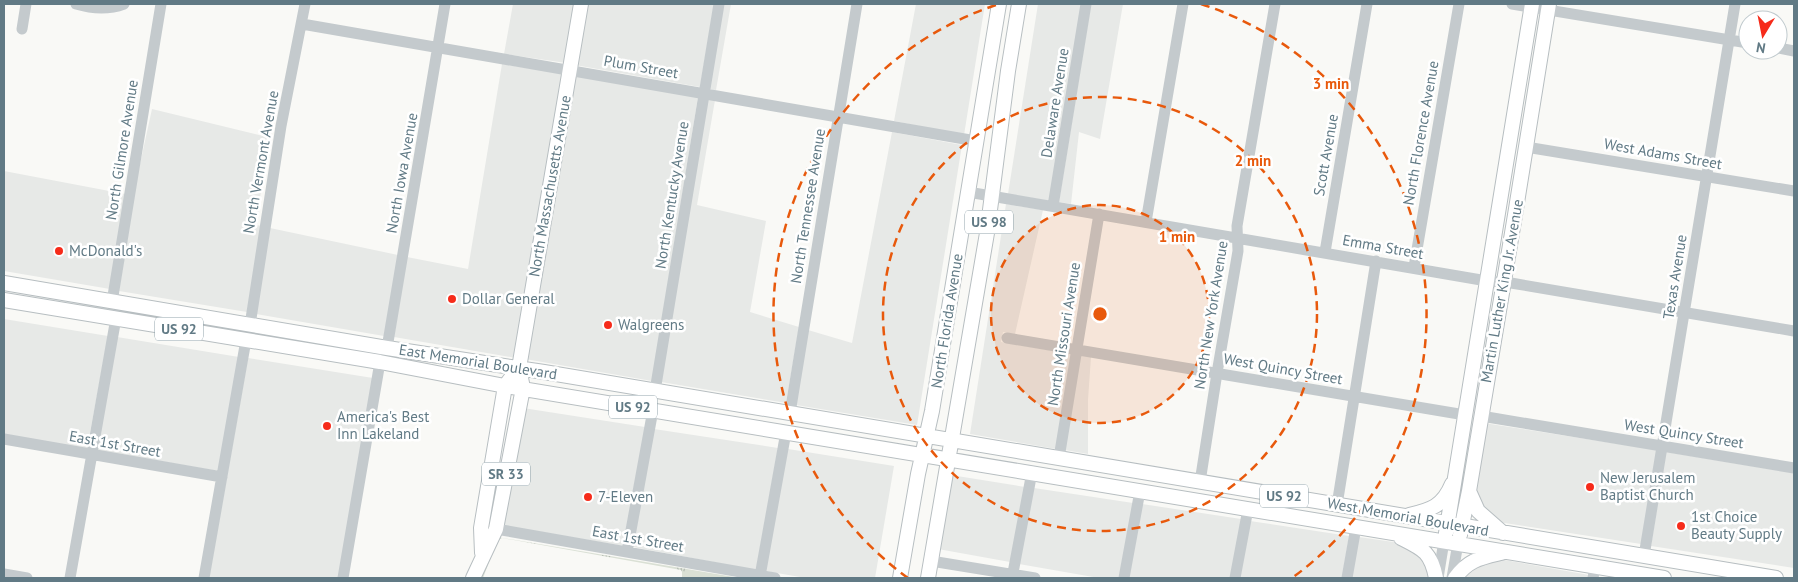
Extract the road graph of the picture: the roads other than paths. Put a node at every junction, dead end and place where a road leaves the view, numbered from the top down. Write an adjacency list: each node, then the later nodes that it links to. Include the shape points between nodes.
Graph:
1 (26, 4): 22 (street)
2 (76, 4): 3 (street, via 104,9)
3 (124, 4)
4 (161, 4): 46 (street, North Gilmore Avenue)
5 (305, 4): 21 (street, North Vermont Avenue)
6 (445, 4): 25 (street, North Iowa Avenue)
7 (581, 4): 26 (main road, North Massachusetts Avenue)
8 (719, 4): 27 (street, North Kentucky Avenue)
9 (857, 4): 28 (street, North Tennessee Avenue)
10 (999, 4): 29 (main road, North Florida Avenue / US 98)
11 (1019, 4): 34 (main road, North Florida Avenue / US 98)
12 (1086, 4): 35 (street, Delaware Avenue)
13 (1184, 4): 37 (street)
14 (1275, 4): 38 (street, North New York Avenue, via 1237,226)
15 (1367, 4): 39 (street, Scott Avenue)
16 (1459, 4): 41 (street, North Florence Avenue)
17 (1512, 4): 19 (street)
18 (1735, 4): 23 (street, Texas Avenue)
19 (1532, 5): 20 (street); 42 (main road, Martin Luther King Jr. Avenue)
20 (1548, 6): 23 (street); 30 (main road, Martin Luther King Jr. Avenue)
21 (302, 24): 25 (street, Plum Street); 51 (street, North Vermont Avenue, via 281,126)
22 (22, 29)
23 (1730, 40): 24 (street); 31 (street, Texas Avenue)
24 (1738, 41)
25 (438, 48): 26 (street, Plum Street); 55 (street, North Iowa Avenue)
26 (570, 70): 27 (street, Plum Street); 58 (main road, North Massachusetts Avenue)
27 (704, 93): 28 (street, Plum Street); 62 (street, North Kentucky Avenue)
28 (838, 116): 29 (street, Plum Street); 65 (street, North Tennessee Avenue)
29 (976, 141): 33 (main road, North Florida Avenue / US 98)
30 (1526, 147): 31 (street, West Adams Street); 43 (main road, Martin Luther King Jr. Avenue)
31 (1707, 177): 32 (street, West Adams Street); 49 (street, Texas Avenue)
32 (1794, 191)
33 (968, 192): 34 (street, Emma Street); 69 (main road, North Florida Avenue / US 98)
34 (993, 196): 35 (street, Emma Street); 71 (main road, North Florida Avenue / US 98)
35 (1054, 206): 36 (street, Emma Street)
36 (1099, 214): 37 (street, Emma Street); 56 (street, North Missouri Avenue)
37 (1146, 222): 38 (street, Emma Street)
38 (1238, 237): 39 (street, Emma Street); 59 (street, North New York Avenue)
39 (1325, 252): 40 (street, Emma Street)
40 (1376, 261): 41 (street, Emma Street); 63 (street)
41 (1414, 267): 42 (street, Emma Street)
42 (1487, 280): 43 (street, Emma Street); 66 (main road, Martin Luther King Jr. Avenue)
43 (1503, 282): 49 (street, Emma Street); 67 (main road, Martin Luther King Jr. Avenue)
44 (4, 284): 46 (main road, East Memorial Boulevard / US 92)
45 (4, 300): 47 (main road, East Memorial Boulevard / US 92)
46 (112, 302): 47 (main road, via 100,306); 48 (main road, East Memorial Boulevard / US 92)
47 (33, 305): 50 (main road, East Memorial Boulevard / US 92)
48 (170, 312): 50 (main road); 51 (main road, East Memorial Boulevard / US 92)
49 (1685, 312): 52 (street, Emma Street); 72 (street, Texas Avenue)
50 (116, 318): 54 (main road, East Memorial Boulevard / US 92); 74 (street)
51 (250, 325): 55 (main road, East Memorial Boulevard / US 92)
52 (1794, 331)
53 (1007, 338): 56 (street, West Quincy Street)
54 (246, 340): 57 (main road, East Memorial Boulevard / US 92); 80 (street)
55 (387, 348): 58 (main road, East Memorial Boulevard / US 92)
56 (1076, 349): 59 (street, West Quincy Street); 76 (street, North Missouri Avenue)
57 (380, 362): 60 (main road, East Memorial Boulevard / US 92); 107 (street)
58 (519, 368): 60 (main road, SR 33); 61 (main road, SR 33); 62 (main road, East Memorial Boulevard / US 92)
59 (1217, 373): 63 (street, West Quincy Street); 81 (street, North New York Avenue)
60 (505, 386): 61 (main road, East Memorial Boulevard / US 92); 96 (main road, SR 33, via 482,528)
61 (523, 388): 64 (main road, East Memorial Boulevard / US 92); 89 (main road, SR 33)
62 (655, 391): 65 (main road, East Memorial Boulevard / US 92)
63 (1354, 396): 66 (street, West Quincy Street); 84 (street)
64 (653, 410): 68 (main road, East Memorial Boulevard / US 92); 93 (street)
65 (790, 413): 69 (main road, East Memorial Boulevard / US 92)
66 (1465, 415): 79 (main road, Martin Luther King Jr. Avenue)
67 (1481, 416): 72 (street, West Quincy Street); 83 (main road, Martin Luther King Jr. Avenue)
68 (786, 432): 73 (main road, East Memorial Boulevard / US 92); 101 (street)
69 (926, 436): 71 (main road, East Memorial Boulevard / US 92); 73 (main road, North Florida Avenue / US 98)
70 (4, 440): 74 (street, East 1st Street)
71 (952, 440): 75 (main road, North Florida Avenue / US 98); 76 (main road, West Memorial Boulevard / US 92)
72 (1662, 446): 77 (street, West Quincy Street); 95 (street, Texas Avenue)
73 (922, 454): 75 (main road, West Memorial Boulevard / US 92); 100 (main road, North Florida Avenue / US 98)
74 (91, 455): 80 (street, East 1st Street); 105 (street)
75 (949, 458): 78 (main road, West Memorial Boulevard / US 92); 97 (main road, North Florida Avenue / US 98)
76 (1059, 458): 81 (main road, West Memorial Boulevard / US 92)
77 (1794, 468)
78 (1032, 472): 82 (main road, West Memorial Boulevard / US 92); 102 (street)
79 (1457, 472): 86 (main road, via 1447,496 1424,511); 87 (main road, Martin Luther King Jr. Avenue)
80 (222, 477): 106 (street)
81 (1200, 482): 84 (main road, West Memorial Boulevard / US 92)
82 (1140, 491): 85 (main road, West Memorial Boulevard / US 92); 112 (street)
83 (1469, 491): 87 (main road, Martin Luther King Jr. Avenue); 91 (main road, via 1478,511)
84 (1337, 505): 86 (main road, West Memorial Boulevard / US 92)
85 (1248, 509): 88 (main road, West Memorial Boulevard / US 92); 113 (street)
86 (1403, 516): 87 (main road, West Memorial Boulevard / US 92)
87 (1455, 525): 91 (main road, West Memorial Boulevard / US 92); 92 (main road, Martin Luther King Jr. Avenue)
88 (1356, 527): 90 (main road, West Memorial Boulevard / US 92); 114 (street)
89 (496, 529): 93 (street, East 1st Street); 96 (main road, SR 33)
90 (1391, 533): 92 (main road, West Memorial Boulevard / US 92); 115 (main road, via 1426,552)
91 (1503, 533): 95 (main road, West Memorial Boulevard / US 92)
92 (1451, 542): 94 (main road, West Memorial Boulevard / US 92); 115 (street, Martin Luther King Jr. Avenue); 116 (street, Martin Luther King Jr. Avenue)
93 (627, 552): 101 (street, East 1st Street)
94 (1507, 552): 98 (main road, West Memorial Boulevard / US 92); 116 (main road, via 1471,562)
95 (1644, 556): 103 (main road, West Memorial Boulevard / US 92)
96 (482, 557): 108 (main road, SR 33)
97 (931, 561): 102 (street); 110 (main road, North Florida Avenue / US 98)
98 (1594, 573): 117 (main road, West Memorial Boulevard / US 92)
99 (4, 574): 104 (street)
100 (902, 575)
101 (760, 576): 109 (street, East 1st Street)
102 (1012, 576): 111 (street)
103 (1763, 577)
104 (27, 578)
105 (70, 578)
106 (204, 578)
107 (343, 578)
108 (473, 578)
109 (775, 578)
110 (928, 578)
111 (1034, 578)
112 (1124, 578)
113 (1235, 578)
114 (1347, 578)
115 (1437, 578)
116 (1454, 578)
117 (1664, 578)

